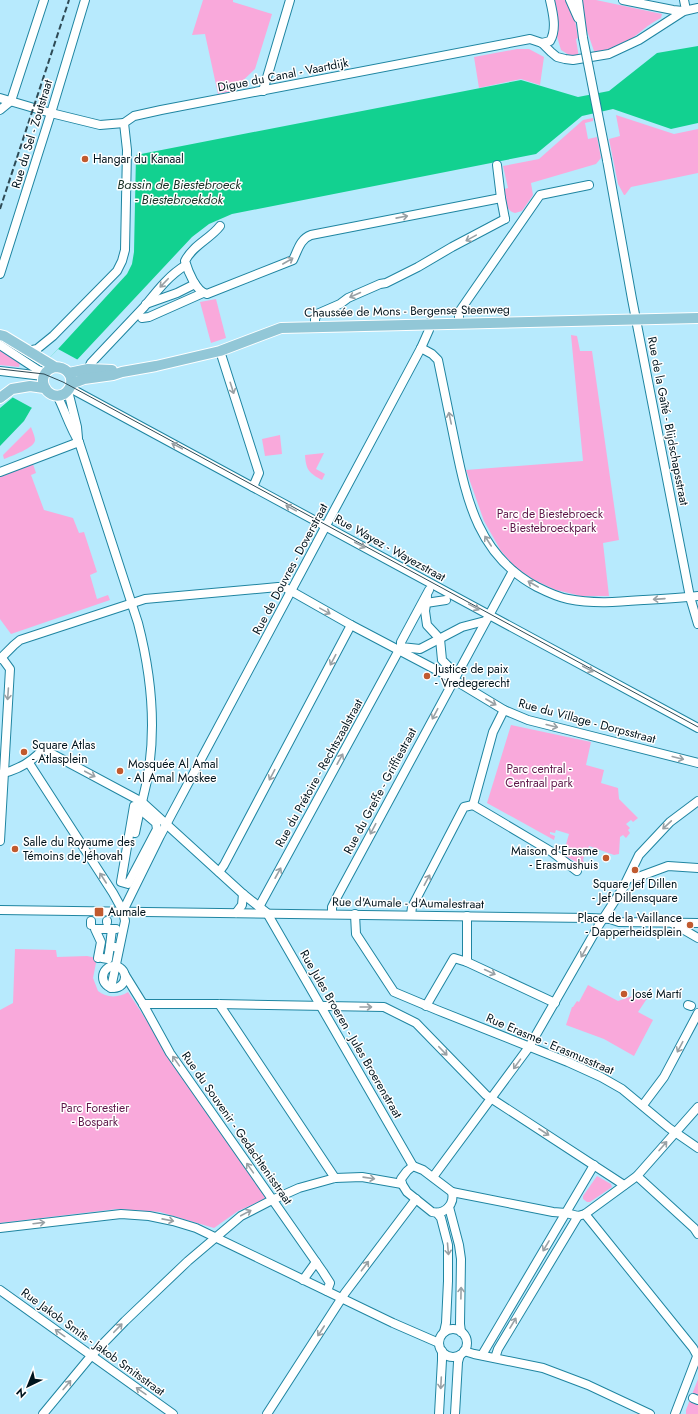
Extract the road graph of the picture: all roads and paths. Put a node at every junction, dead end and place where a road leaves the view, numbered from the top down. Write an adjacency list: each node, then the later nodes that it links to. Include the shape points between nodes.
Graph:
1 (44, 0): 15 (street)
2 (85, 0): 17 (street, Rue du Sel - Zoutstraat)
3 (290, 0): 13 (street)
4 (550, 0): 12 (street, via 554,35 550,41)
5 (570, 0): 11 (street)
6 (578, 0): 11 (street)
7 (623, 0): 10 (street)
8 (684, 0): 10 (street)
9 (698, 8): 10 (street)
10 (685, 11): 12 (street, via 639,40 609,54 565,59 546,49)
11 (583, 34): 32 (street, Rue de la Gaîté - Blijdschapsstraat, bridge)
12 (542, 43): 13 (street, Digue du Canal - Vaartdijk, via 530,39)
13 (263, 91): 18 (street, Digue du Canal - Vaartdijk, via 134,116)
14 (0, 98): 15 (street)
15 (11, 101): 16 (street); 17 (street)
16 (0, 110)
17 (52, 113): 18 (street, via 100,125); 26 (street, Rue du Sel - Zoutstraat)
18 (124, 124): 39 (street, via 127,150 125,250 122,261 117,271 53,336 37,349)
19 (497, 165): 21 (street)
20 (588, 185): 23 (street, via 540,195)
21 (501, 198): 22 (street); 28 (street, one-way to 21, via 207,294 293,260 304,237 310,235)
22 (505, 219): 23 (street); 35 (street, one-way to 35, via 418,267 317,314)
23 (519, 225): 34 (street, via 459,312)
24 (220, 226): 25 (street, via 188,255)
25 (186, 265): 27 (street); 29 (street, one-way to 29, via 175,272)
26 (0, 274)
27 (195, 284): 28 (street); 29 (street)
28 (203, 293): 30 (street)
29 (146, 304): 41 (street)
30 (142, 318)
31 (698, 318): 32 (main road, Chaussée de Mons - Bergense Steenweg)
32 (636, 319): 34 (main road, Chaussée de Mons - Bergense Steenweg); 54 (street, Rue de la Gaîté - Blijdschapsstraat)
33 (429, 323): 34 (main road, Chaussée de Mons - Bergense Steenweg); 35 (main road, Chaussée de Mons - Bergense Steenweg); 37 (street, Rue de Douvres - Doverstraat, via 429,330)
34 (459, 323)
35 (315, 326): 38 (main road, Chaussée de Mons - Bergense Steenweg, via 281,328)
36 (1, 337): 39 (main road); 44 (street)
37 (421, 348): 51 (street, Rue de Douvres - Doverstraat); 52 (street, one-way to 37, via 486,540 472,511 464,487 438,360)
38 (220, 351): 43 (main road, Chaussée de Mons - Bergense Steenweg); 50 (street, one-way to 50, via 259,473)
39 (28, 352): 40 (main road)
40 (50, 364): 44 (main road, via 48,370); 45 (main road, via 63,368)
41 (88, 369): 43 (main road, Chaussée de Mons - Bergense Steenweg); 45 (main road, Chaussée de Mons - Bergense Steenweg)
42 (0, 371): 44 (street)
43 (122, 372): 45 (main road, Chaussée de Mons - Bergense Steenweg)
44 (40, 373): 46 (main road, via 43,384)
45 (69, 382): 46 (main road, via 64,393); 48 (street); 50 (street, Rue Wayez - Wayezstraat, one-way to 45)
46 (51, 392): 47 (main road, via 30,386 16,388); 48 (street, via 65,410)
47 (0, 398)
48 (79, 442): 49 (street); 56 (street)
49 (0, 472)
50 (253, 487): 51 (street, Rue Wayez - Wayezstraat, one-way to 50)
51 (326, 526): 53 (street, Rue de Douvres - Doverstraat); 58 (street, Rue Wayez - Wayezstraat, one-way to 58)
52 (513, 571): 54 (street, one-way to 52, via 608,603 566,599 530,583); 58 (street, Rue du Greffe - Griffiestraat)
53 (291, 592): 56 (street, Rue du Village - Dorpsstraat, via 284,587 278,587 153,598); 60 (street, Rue du Village - Dorpsstraat, one-way to 60); 76 (street, Rue de Douvres - Doverstraat)
54 (694, 597): 59 (street, Rue de la Gaîté - Blijdschapsstraat)
55 (446, 600): 57 (street)
56 (132, 603): 63 (street, Rue du Village - Dorpsstraat, via 20,640); 72 (street, via 145,650 152,705 150,756)
57 (426, 603): 61 (street, via 427,625); 61 (street, via 428,590 400,642 400,647 409,650 420,649)
58 (487, 618): 61 (street); 65 (street, Rue du Greffe - Griffiestraat); 67 (street, Rue Wayez - Wayezstraat, one-way to 67)
59 (698, 624)
60 (351, 625): 62 (street, Rue du Village - Dorpsstraat); 80 (street, one-way to 80)
61 (440, 639): 64 (street, via 442,660 449,667)
62 (399, 650): 65 (street, Rue du Village - Dorpsstraat); 84 (street, Rue du Prétoire - Rechtszaalstraat, one-way to 62)
63 (1, 659): 70 (street, one-way to 70, via 10,669)
64 (448, 673)
65 (453, 680): 66 (street, Rue du Village - Dorpsstraat, one-way to 66); 89 (street, Rue du Greffe - Griffiestraat, one-way to 89, via 338,895 332,907)
66 (504, 710): 69 (street, Rue du Village - Dorpsstraat, one-way to 69, via 528,720); 73 (street, via 492,732)
67 (698, 728)
68 (29, 763): 70 (street, via 17,770); 72 (street, one-way to 72, via 43,749); 86 (street, one-way to 68)
69 (698, 763)
70 (2, 773): 77 (street)
71 (698, 801): 81 (street, one-way to 81, via 670,822 653,839 639,855)
72 (141, 805): 74 (street); 75 (street); 76 (street); 82 (street, via 134,806 121,882)
73 (473, 805): 79 (street, via 552,852); 91 (street, one-way to 73, via 412,907 464,807)
74 (137, 819): 75 (street); 82 (street)
75 (155, 823): 82 (street, via 155,833 128,884)
76 (167, 824): 80 (street); 86 (street, Rue de Douvres - Doverstraat)
77 (0, 841)
78 (698, 868): 81 (street, via 668,866)
79 (577, 870)
80 (219, 872): 83 (street)
81 (629, 878): 93 (street)
82 (124, 883)
83 (243, 894): 84 (street); 87 (street, via 242,905)
84 (259, 907): 88 (street)
85 (0, 910): 86 (street, Rue d'Aumale - d'Aumalestraat)
86 (123, 911): 87 (street, Rue d'Aumale - d'Aumalestraat); 100 (street, via 125,918)
87 (236, 913): 88 (street, Rue d'Aumale - d'Aumalestraat)
88 (267, 913): 89 (street, Rue d'Aumale - d'Aumalestraat); 107 (street, Rue Jules Broeren - Jules Broerenstraat)
89 (332, 914): 90 (street, Rue d'Aumale - d'Aumalestraat)
90 (355, 914): 91 (street, Rue d'Aumale - d'Aumalestraat); 108 (street, Rue Erasme - Erasmusstraat, via 356,934 394,992)
91 (411, 915): 92 (street, Rue d'Aumale - d'Aumalestraat)
92 (467, 916): 93 (street, Rue d'Aumale - d'Aumalestraat); 101 (street)
93 (603, 919): 94 (street, Rue d'Aumale - d'Aumalestraat, via 619,922); 104 (street, one-way to 104)
94 (671, 923): 95 (street, Rue d'Aumale - d'Aumalestraat); 97 (street)
95 (696, 924)
96 (92, 926): 98 (street)
97 (698, 938)
98 (101, 942): 99 (street); 99 (street, via 101,958 108,959); 99 (street, via 95,929 109,926)
99 (110, 944): 100 (street)
100 (120, 948): 102 (street)
101 (467, 962): 104 (street, one-way to 104); 108 (street, via 454,958)
102 (116, 966): 103 (street); 103 (street, via 106,969 104,973 104,982 107,986 115,988 123,984)
103 (125, 975): 105 (street, Rue du Souvenir - Gedachtenisstraat)
104 (555, 1003): 110 (street)
105 (143, 1004): 106 (street); 125 (street, Rue du Souvenir - Gedachtenisstraat, one-way to 105, via 170,1053)
106 (219, 1004): 107 (street); 120 (street)
107 (321, 1006): 111 (street, one-way to 111, via 384,1007 416,1023); 117 (street, Rue Jules Broeren - Jules Broerenstraat)
108 (426, 1006): 110 (street, Rue Erasme - Erasmusstraat)
109 (698, 1013): 112 (street, one-way to 112, via 664,1077)
110 (529, 1047): 111 (street, one-way to 111); 112 (street, Rue Erasme - Erasmusstraat, via 601,1077)
111 (492, 1099): 116 (street, one-way to 116); 119 (street)
112 (643, 1105): 114 (street, Rue Erasme - Erasmusstraat)
113 (698, 1107): 114 (street)
114 (675, 1132): 115 (street, Rue Erasme - Erasmusstraat); 118 (street, one-way to 114)
115 (698, 1148)
116 (594, 1164): 122 (street); 127 (street)
117 (413, 1166): 119 (street); 121 (street, via 401,1179)
118 (637, 1176): 122 (street); 131 (street)
119 (432, 1177): 123 (street)
120 (335, 1178): 121 (street, one-way to 121, via 362,1177); 125 (street, via 299,1188)
121 (402, 1184): 124 (street)
122 (624, 1185): 129 (street)
123 (452, 1192): 126 (street, via 453,1200); 127 (street, via 553,1212)
124 (416, 1199): 128 (street); 137 (street, one-way to 124)
125 (272, 1200): 132 (street, one-way to 125, via 241,1216); 133 (street, Rue du Souvenir - Gedachtenisstraat)
126 (449, 1207): 128 (street); 139 (street, one-way to 126, via 461,1259)
127 (566, 1212): 129 (street); 142 (street, one-way to 142)
128 (437, 1213): 138 (street, one-way to 138, via 441,1218 448,1245)
129 (582, 1215): 144 (street); 145 (street, one-way to 129, via 498,1348)
130 (0, 1228): 132 (street, one-way to 132, via 121,1214 173,1221)
131 (698, 1234)
132 (216, 1237): 134 (street); 143 (street, one-way to 132, via 124,1321)
133 (316, 1262): 134 (street); 136 (street, Rue du Souvenir - Gedachtenisstraat, via 330,1283)
134 (303, 1280): 136 (street)
135 (0, 1290): 143 (street, Rue Jakob Smits - Jakob Smitsstraat, one-way to 135)
136 (327, 1291): 137 (street)
137 (342, 1298): 140 (street); 148 (street, one-way to 148)
138 (444, 1332): 139 (street, via 452,1329); 140 (street, via 441,1335)
139 (461, 1332): 141 (street, via 467,1343)
140 (440, 1347): 141 (street, via 444,1354 452,1357); 149 (street, one-way to 149, via 442,1360)
141 (462, 1353): 142 (street); 150 (street, via 458,1362)
142 (482, 1355): 145 (street)
143 (91, 1356): 146 (street, one-way to 143); 147 (street, Rue Jakob Smits - Jakob Smitsstraat, one-way to 143)
144 (698, 1356): 152 (street)
145 (495, 1358): 151 (street, via 543,1368 588,1385)
146 (43, 1414)
147 (173, 1414)
148 (267, 1414)
149 (439, 1414)
150 (455, 1414)
151 (650, 1414)
152 (674, 1414)

